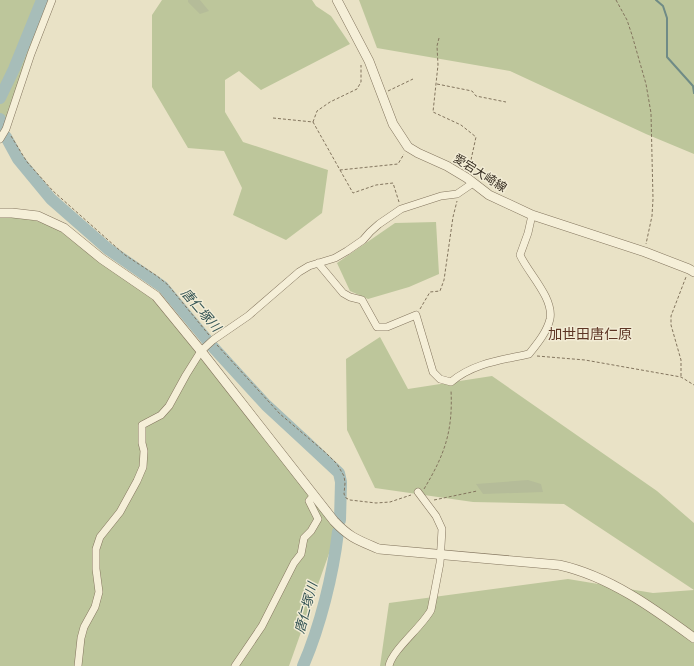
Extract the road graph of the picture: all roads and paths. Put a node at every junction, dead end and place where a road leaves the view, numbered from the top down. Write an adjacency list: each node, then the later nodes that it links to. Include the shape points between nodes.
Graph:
1 (52, 0): 12 (street)
2 (337, 0): 5 (street, 愛宕大崎線)
3 (616, 0): 21 (path, via 632,35 652,113 653,199)
4 (439, 38): 7 (path)
5 (369, 61): 8 (street, 愛宕大崎線); 11 (path, via 361,65 361,82 357,90 317,111)
6 (413, 79): 8 (path)
7 (436, 84): 9 (path, via 472,91 476,96); 16 (path, via 432,112 460,125 476,137)
8 (382, 93): 14 (street, 愛宕大崎線, via 393,124)
9 (506, 102)
10 (273, 118): 11 (path)
11 (313, 122): 15 (path)
12 (6, 129): 13 (street); 25 (path, via 27,162 53,191 125,255 168,285)
13 (0, 139)
14 (408, 147): 15 (path, via 398,164); 16 (street, 愛宕大崎線, via 448,166)
15 (340, 170): 18 (path, via 353,193 376,185 393,183)
16 (470, 180): 17 (street); 20 (street, 愛宕大崎線, via 489,195)
17 (457, 194): 18 (street, via 441,196); 24 (path, via 444,280 440,291 430,292)
18 (401, 209): 22 (street, via 347,251)
19 (0, 213): 26 (street, via 38,216 64,228 102,259 156,296)
20 (532, 215): 21 (street, 愛宕大崎線); 27 (street, via 520,255 550,306 550,319)
21 (645, 252): 23 (street, 愛宕大崎線)
22 (318, 263): 24 (street, via 343,293 362,300 377,327 387,327); 25 (street, via 299,272 248,316)
23 (692, 270): 28 (path, via 671,316 681,360)
24 (416, 315): 29 (street, via 434,372 440,379)
25 (213, 340): 26 (street); 32 (path, via 280,414 337,464 344,476 346,498 376,503 390,502)
26 (201, 351): 33 (street); 37 (street, via 169,406 161,415 142,425 143,467 120,512 100,537 96,549 99,592 82,633)
27 (529, 354): 28 (path, via 586,360); 29 (street, via 479,366 460,374)
28 (681, 377): 30 (path)
29 (451, 382): 32 (path, via 452,402 447,441 433,474 421,494)
30 (694, 385)
31 (477, 490): 34 (path)
32 (418, 492): 34 (street)
33 (314, 495): 35 (street, via 334,521 352,538 379,549); 38 (street, via 309,500 318,519 304,538 301,554 262,626)
34 (426, 502): 35 (street, via 442,530)
35 (441, 554): 36 (street, via 559,564 575,568 594,575 644,603); 39 (street, via 431,610 392,656)
36 (694, 638)
37 (78, 666)
38 (235, 666)
39 (389, 666)

